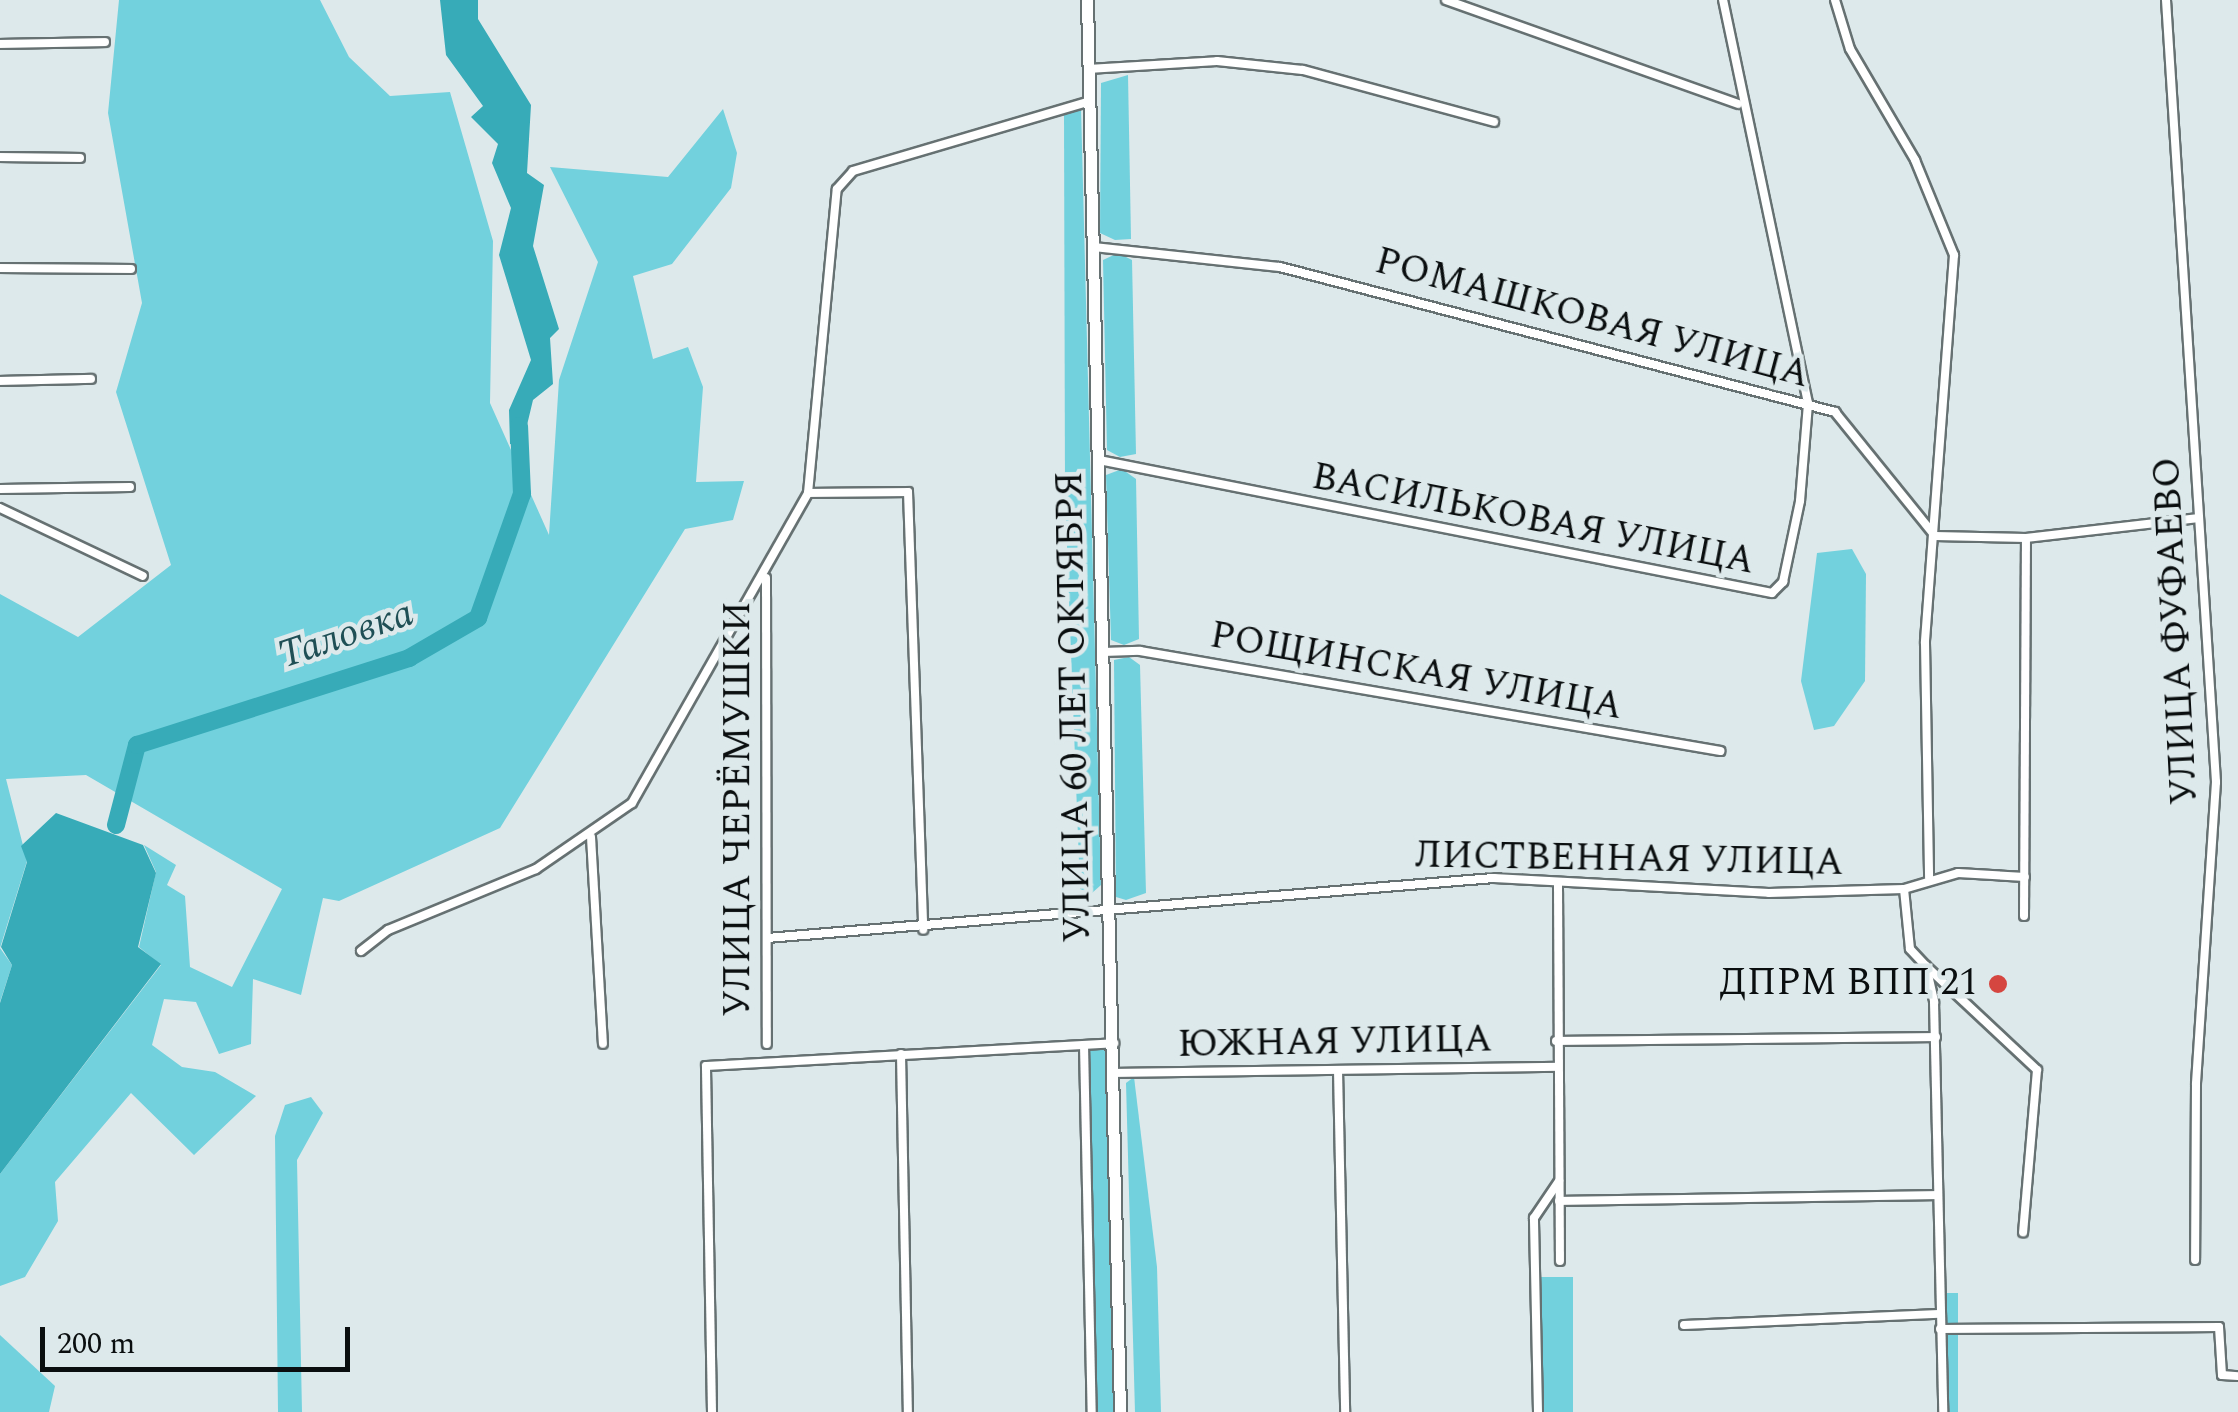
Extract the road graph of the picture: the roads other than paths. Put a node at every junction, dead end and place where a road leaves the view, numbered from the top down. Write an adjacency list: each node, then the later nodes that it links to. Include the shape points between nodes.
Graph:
1 (1087, 0): 8 (street, УЛИЦА 60 ЛЕТ ОКТЯБРЯ)
2 (1446, 0): 10 (street)
3 (1723, 0): 10 (street, ВАСИЛЬКОВАЯ УЛИЦА)
4 (1835, 0): 26 (street, via 1850,49 1915,160 1954,255)
5 (2166, 0): 25 (street, УЛИЦА ФУФАЕВО)
6 (105, 42): 7 (street)
7 (0, 44)
8 (1088, 69): 9 (street, УЛИЦА 60 ЛЕТ ОКТЯБРЯ); 11 (street, via 1218,60 1302,70)
9 (1088, 102): 14 (street, УЛИЦА 60 ЛЕТ ОКТЯБРЯ); 23 (street, via 853,171 837,189)
10 (1738, 104): 19 (street, ВАСИЛЬКОВАЯ УЛИЦА, via 1783,256)
11 (1494, 122)
12 (0, 157): 13 (street)
13 (80, 158)
14 (1093, 248): 19 (street, РОМАШКОВАЯ УЛИЦА, via 1280,267); 20 (street, УЛИЦА 60 ЛЕТ ОКТЯБРЯ)
15 (0, 268): 16 (street)
16 (131, 269)
17 (91, 380): 18 (street)
18 (0, 381)
19 (1808, 403): 20 (street, ВАСИЛЬКОВАЯ УЛИЦА, via 1784,582 1751,596); 26 (street, РОМАШКОВАЯ УЛИЦА, via 1835,412)
20 (1099, 460): 30 (street, УЛИЦА 60 ЛЕТ ОКТЯБРЯ)
21 (130, 487): 22 (street)
22 (0, 489)
23 (808, 493): 28 (street); 39 (street, via 908,492)
24 (0, 508): 29 (street)
25 (2199, 518): 27 (street); 57 (street, УЛИЦА ФУФАЕВО, via 2216,782)
26 (1935, 536): 27 (street); 34 (street, via 1925,643)
27 (2026, 538): 33 (street)
28 (766, 574): 32 (street, via 632,803); 40 (street, УЛИЦА ЧЕРЁМУШКИ)
29 (143, 576)
30 (1102, 652): 31 (street, РОЩИНСКАЯ УЛИЦА, via 1140,651); 37 (street, УЛИЦА 60 ЛЕТ ОКТЯБРЯ)
31 (1720, 751)
32 (591, 836): 41 (street); 45 (street)
33 (2025, 876): 34 (street, ЛИСТВЕННАЯ УЛИЦА); 38 (street)
34 (1929, 878): 36 (street, ЛИСТВЕННАЯ УЛИЦА)
35 (1558, 884): 36 (street, ЛИСТВЕННАЯ УЛИЦА); 37 (street, ЛИСТВЕННАЯ УЛИЦА, via 1384,885); 44 (street)
36 (1904, 889): 42 (street, via 1910,950)
37 (1110, 916): 39 (street, ЛИСТВЕННАЯ УЛИЦА); 47 (street, УЛИЦА 60 ЛЕТ ОКТЯБРЯ)
38 (2024, 916)
39 (923, 930): 40 (street, ЛИСТВЕННАЯ УЛИЦА)
40 (767, 938): 46 (street, УЛИЦА ЧЕРЁМУШКИ)
41 (360, 951)
42 (1926, 966): 43 (street); 56 (street, via 2037,1070)
43 (1936, 1037): 44 (street); 54 (street)
44 (1556, 1041): 50 (street)
45 (604, 1044)
46 (767, 1044)
47 (1114, 1044): 48 (street); 52 (street, УЛИЦА 60 ЛЕТ ОКТЯБРЯ)
48 (1084, 1045): 49 (street); 65 (street)
49 (900, 1054): 63 (street, via 706,1066); 64 (street)
50 (1557, 1067): 51 (street, ЮЖНАЯ УЛИЦА); 53 (street)
51 (1338, 1070): 52 (street, ЮЖНАЯ УЛИЦА); 67 (street)
52 (1114, 1073): 66 (street, УЛИЦА 60 ЛЕТ ОКТЯБРЯ)
53 (1559, 1181): 55 (street); 68 (street, via 1534,1218)
54 (1937, 1195): 55 (street); 59 (street)
55 (1559, 1200): 58 (street)
56 (2023, 1232)
57 (2194, 1260)
58 (1560, 1261)
59 (1940, 1314): 60 (street); 61 (street)
60 (1684, 1325)
61 (1940, 1329): 62 (street, via 2219,1327 2222,1376); 69 (street)
62 (2238, 1376)
63 (712, 1412)
64 (908, 1412)
65 (1092, 1412)
66 (1120, 1412)
67 (1345, 1412)
68 (1538, 1412)
69 (1943, 1412)

